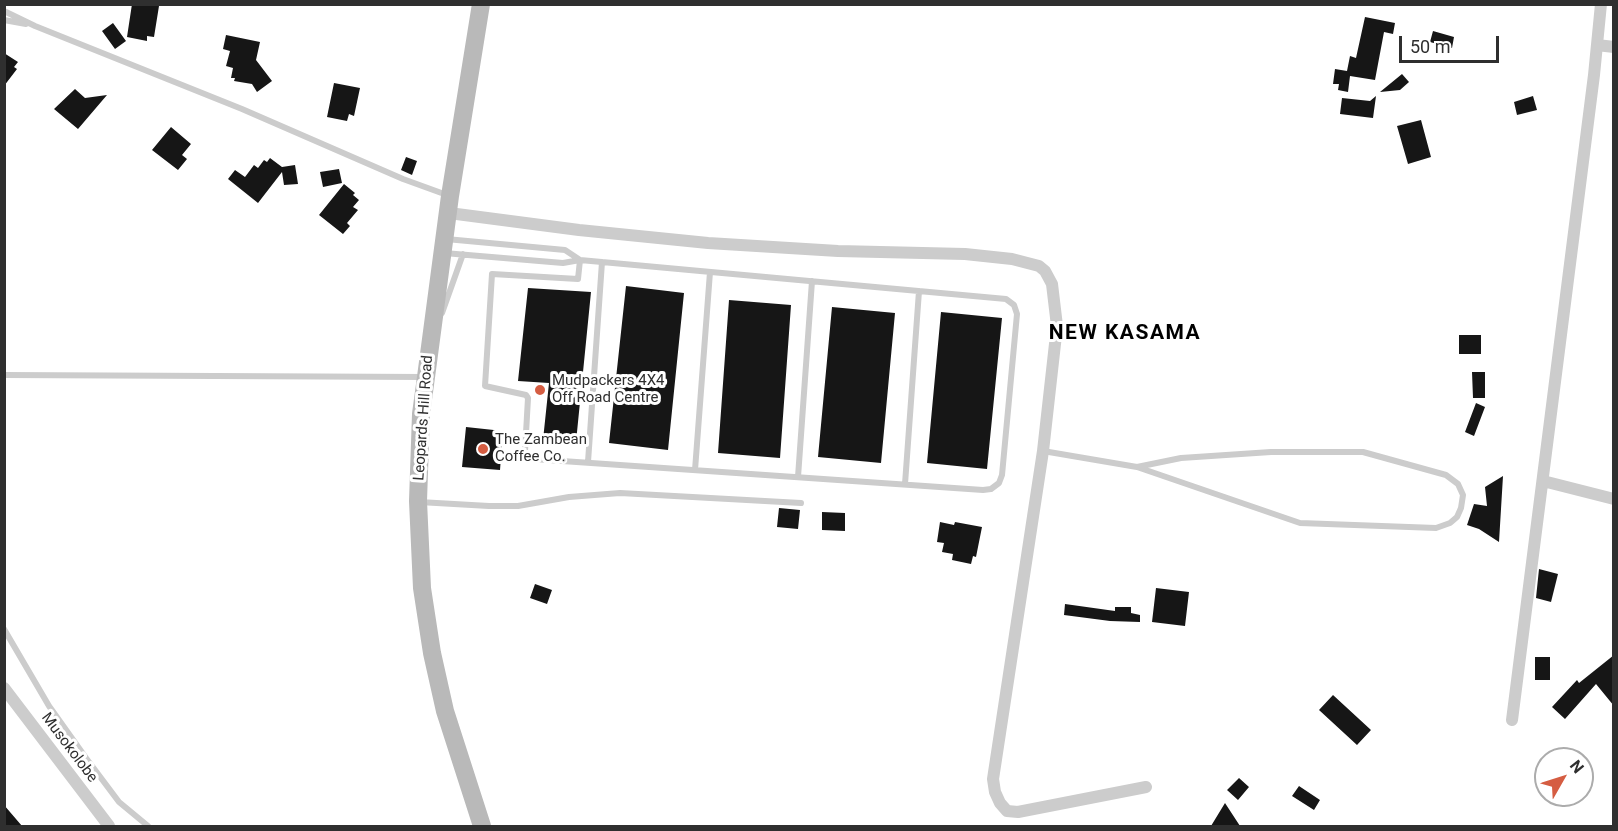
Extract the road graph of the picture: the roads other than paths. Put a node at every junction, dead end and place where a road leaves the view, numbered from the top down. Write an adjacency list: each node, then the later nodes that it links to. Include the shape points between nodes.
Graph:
1 (481, 4): 8 (main road, Leopards Hill Road)
2 (1601, 4): 6 (street)
3 (4, 10): 5 (lane)
4 (4, 20): 5 (lane)
5 (35, 26): 8 (lane, via 242,109 403,179)
6 (1597, 45): 7 (street); 24 (street)
7 (1614, 47)
8 (450, 205): 9 (main road, Leopards Hill Road); 19 (street, via 579,230 708,243 965,254 1039,266 1052,284 1058,326)
9 (444, 246): 10 (lane); 11 (lane, via 565,250); 16 (main road, Leopards Hill Road)
10 (463, 254): 11 (lane, via 563,263); 16 (lane)
11 (580, 260): 12 (lane); 20 (lane, via 578,279 492,274 485,386 528,398 528,456)
12 (602, 262): 13 (lane); 20 (lane)
13 (710, 272): 14 (lane); 22 (lane)
14 (812, 281): 15 (lane); 23 (lane)
15 (919, 291): 25 (lane); 25 (lane, via 1006,299 1017,314 999,483 983,490)
16 (429, 351): 18 (main road, Leopards Hill Road)
17 (4, 375): 18 (lane)
18 (426, 377): 27 (main road, Leopards Hill Road)
19 (1043, 451): 21 (lane); 32 (street, via 993,778 995,792 1007,811 1018,812)
20 (588, 462): 22 (lane)
21 (1137, 467): 21 (lane, via 1181,458 1271,452 1363,453 1446,475 1458,484 1463,495 1457,517 1437,528 1300,523)
22 (695, 470): 23 (lane)
23 (798, 477): 25 (lane)
24 (1543, 481): 26 (street); 31 (street)
25 (905, 484)
26 (1614, 500)
27 (418, 501): 28 (lane, via 518,506 620,493); 35 (main road, Leopards Hill Road, via 422,588 432,652 445,711)
28 (801, 503)
29 (4, 629): 34 (lane, via 49,706 86,758 119,802)
30 (4, 688): 33 (street, Musokolobe)
31 (1512, 720)
32 (1146, 787)
33 (109, 826)
34 (148, 826)
35 (482, 826)

